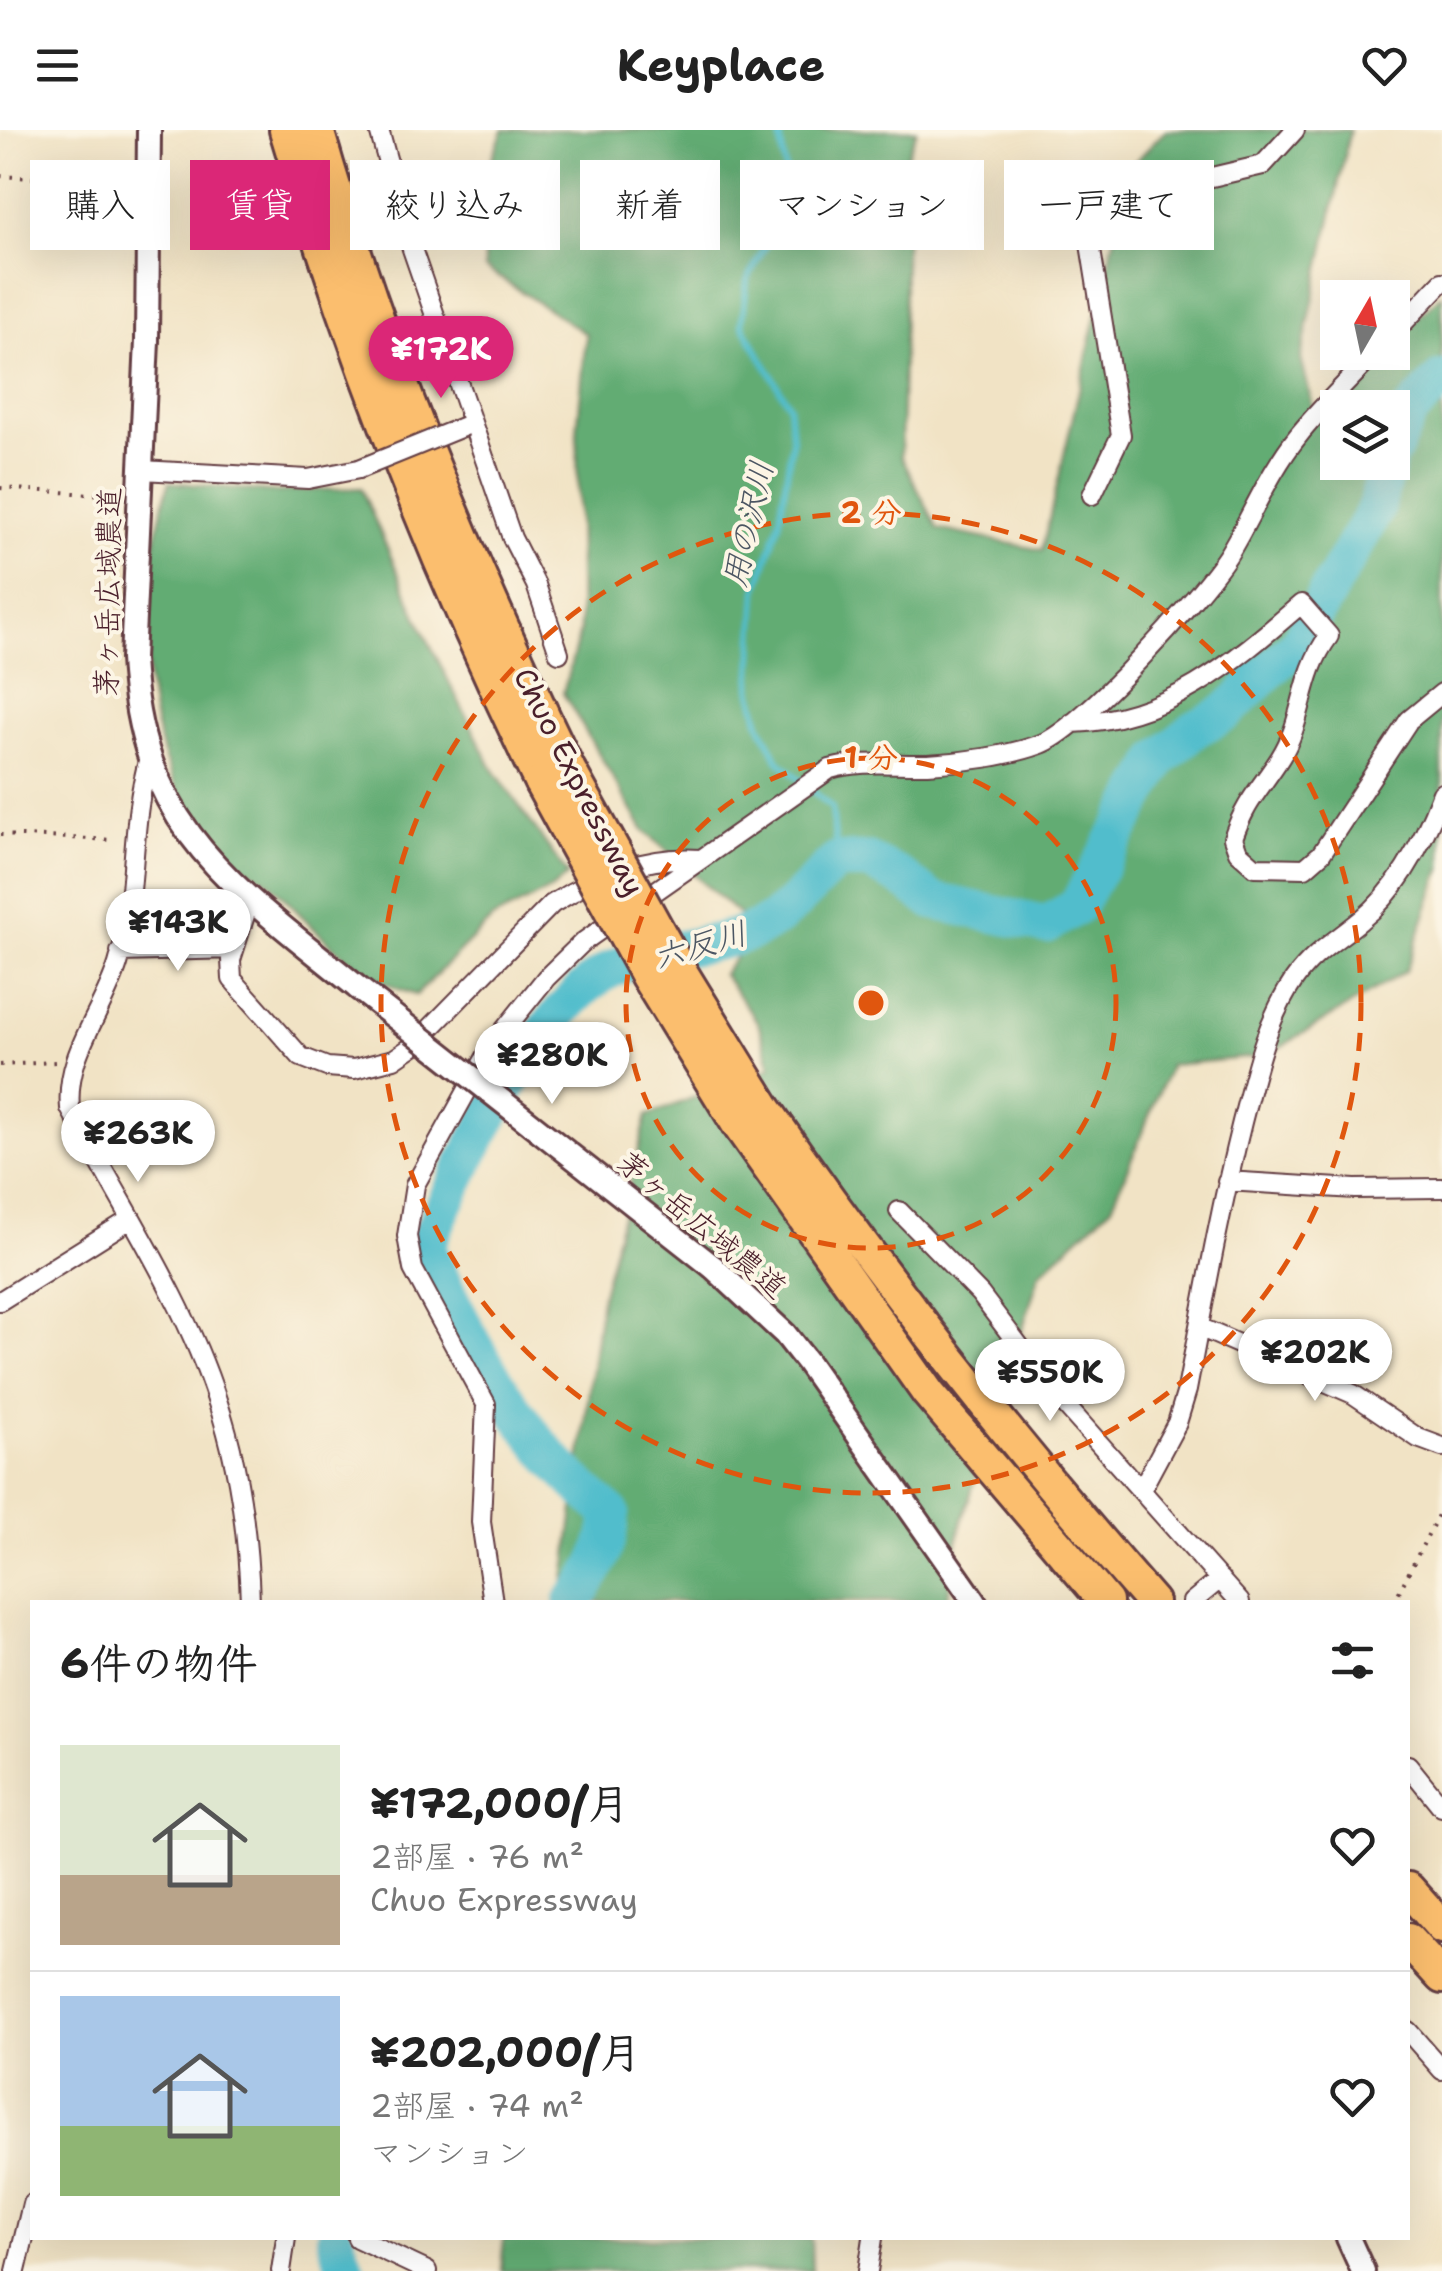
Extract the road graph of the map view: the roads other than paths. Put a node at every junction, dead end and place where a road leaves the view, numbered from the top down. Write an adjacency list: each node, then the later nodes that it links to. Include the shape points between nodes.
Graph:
1 (149, 130): 10 (street, 茅ヶ岳広域農道)
2 (286, 130): 16 (highway, Chuo Expressway, via 416,506)
3 (317, 130): 16 (highway, Chuo Expressway, via 385,340)
4 (378, 130): 9 (street)
5 (1295, 130): 11 (street, via 1263,165 1084,208 1121,435)
6 (1442, 282): 7 (street)
7 (1410, 316)
8 (1359, 370): 14 (street, via 1298,435 1226,557 1189,604)
9 (470, 425): 10 (street, bridge, via 359,469 308,479); 12 (street)
10 (141, 470): 15 (street, 茅ヶ岳広域農道, via 132,659 134,704)
11 (1092, 495)
12 (559, 654)
13 (1442, 692): 14 (street, via 1408,720 1305,868 1255,868 1233,838 1250,798 1280,758 1311,660 1329,636 1301,604 1228,668 1177,695 1107,722)
14 (1072, 723): 18 (street, via 1043,744 928,764 863,760 830,769)
15 (149, 758): 19 (street, 茅ヶ岳広域農道, via 186,833); 21 (street, via 137,798)
16 (555, 776): 22 (highway, Chuo Expressway, bridge, via 678,969)
17 (1442, 793): 23 (street, via 1425,836 1396,880 1363,919 1326,943 1273,1016)
18 (700, 859): 20 (street, via 647,859 571,892 414,1046 366,1067 327,1067 301,1057 232,979); 33 (street, via 584,942 546,978 492,1044 415,1185 407,1236 414,1269 486,1404 481,1522)
19 (250, 899): 20 (street); 34 (street, 茅ヶ岳広域農道, bridge, via 713,1267 807,1362)
20 (234, 949): 21 (street)
21 (120, 952): 26 (street, via 68,1085 70,1108)
22 (751, 1116): 35 (highway, Chuo Expressway, via 928,1393); 36 (highway, Chuo Expressway)
23 (1227, 1182): 24 (street); 28 (street)
24 (1442, 1188)
25 (898, 1211): 30 (street, via 980,1294 1058,1397)
26 (129, 1220): 27 (street); 32 (street, via 218,1401 249,1552)
27 (0, 1301)
28 (1199, 1328): 29 (street, via 1353,1394); 30 (street, via 1177,1424)
29 (1442, 1447)
30 (1141, 1490): 31 (street)
31 (1206, 1590): 37 (street)
32 (250, 1600)
33 (492, 1600)
34 (974, 1600)
35 (1104, 1600)
36 (1150, 1600)
37 (1234, 1600)
38 (1410, 1767): 39 (street)
39 (1442, 1807)
40 (1410, 1891): 41 (highway)
41 (1442, 1927)
42 (1410, 1942): 43 (highway)
43 (1442, 1977)
44 (1410, 2034): 45 (street)
45 (1442, 2070)
46 (30, 2212): 51 (street)
47 (286, 2240): 52 (street)
48 (362, 2240): 53 (street)
49 (873, 2240): 54 (street)
50 (1349, 2240): 55 (street)
51 (16, 2271)
52 (280, 2271)
53 (427, 2271)
54 (868, 2271)
55 (1363, 2271)

